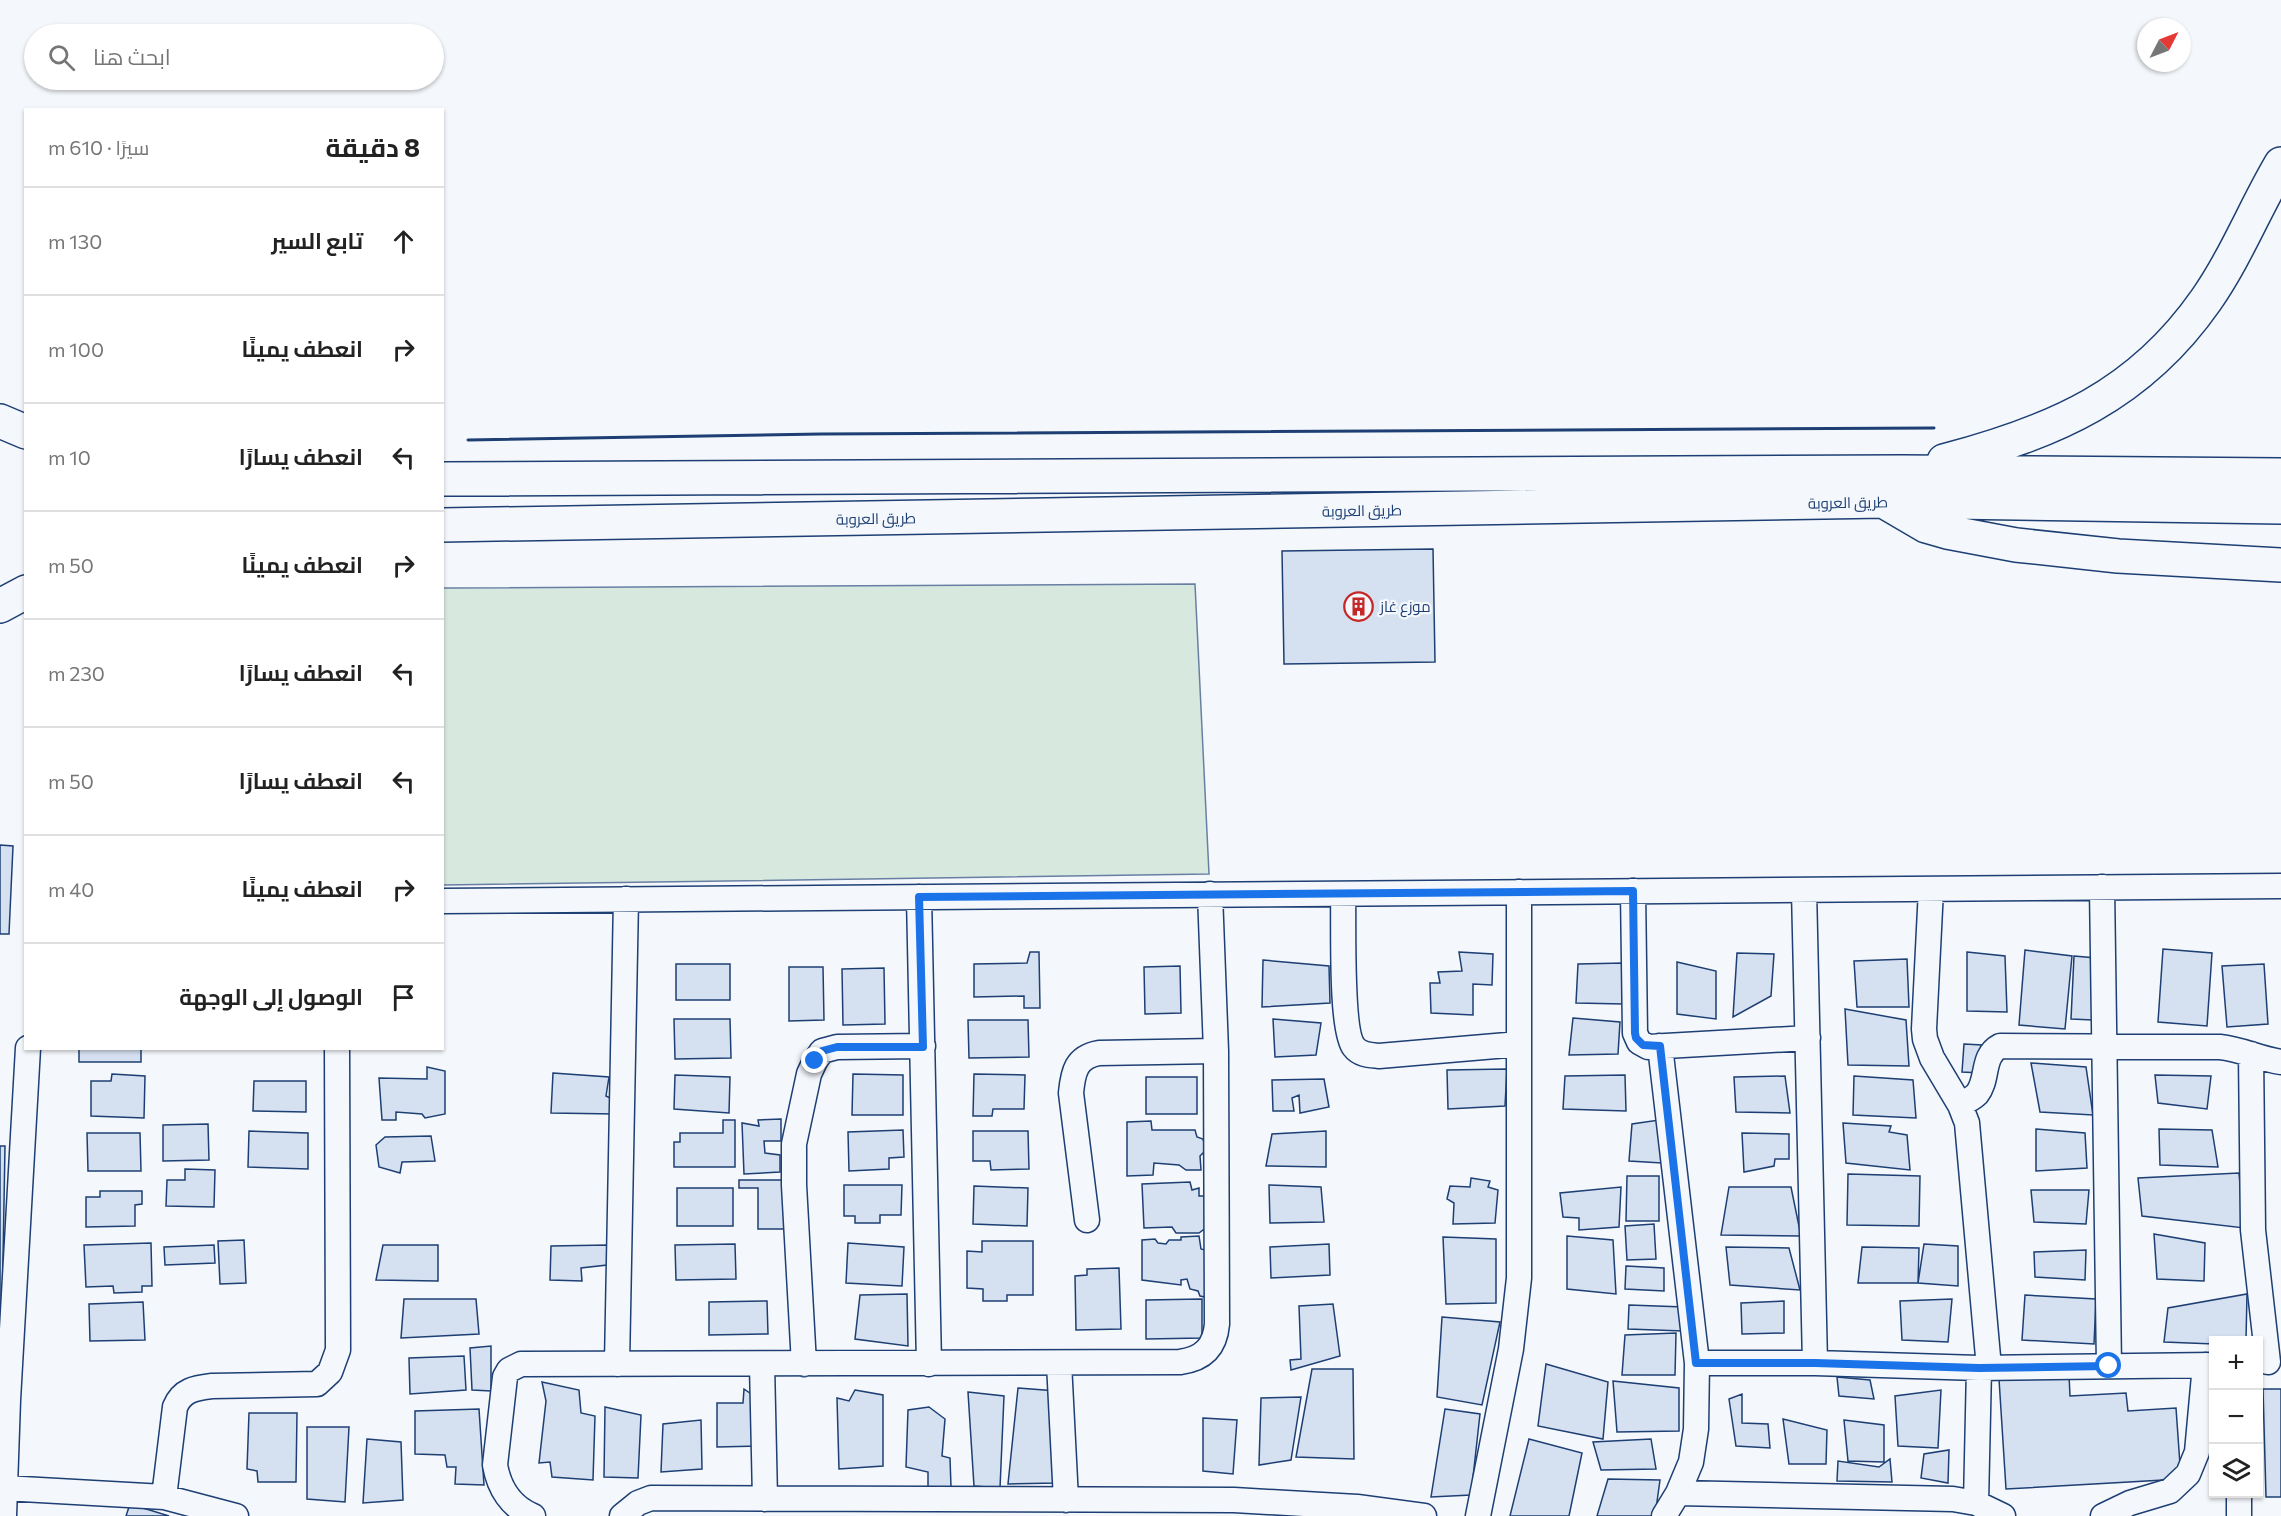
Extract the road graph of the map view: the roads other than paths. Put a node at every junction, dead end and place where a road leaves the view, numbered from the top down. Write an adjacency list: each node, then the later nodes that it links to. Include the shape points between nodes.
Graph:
1 (2281, 164): 4 (highway, via 2207,299 2188,325 2145,369 2096,405 2041,431)
2 (0, 421): 3 (highway)
3 (24, 431)
4 (1902, 472): 5 (highway, طريق العروبة); 6 (highway, طريق العروبة)
5 (2281, 475)
6 (444, 479)
7 (1884, 501): 8 (highway, طريق العروبة); 9 (highway, طريق العروبة); 10 (highway, via 1926,526 2016,545 2108,555)
8 (2281, 507)
9 (444, 525)
10 (2281, 565)
11 (24, 593): 12 (highway)
12 (0, 606)
13 (2281, 886): 14 (street)
14 (2102, 887): 15 (street); 27 (street)
15 (1931, 889): 16 (street); 34 (street, via 1924,1029 1932,1058)
16 (1804, 890): 17 (street); 24 (street)
17 (1633, 891): 18 (street); 26 (street, via 1635,1033 1643,1045)
18 (1519, 892): 20 (street); 25 (street)
19 (1210, 894): 20 (street); 21 (street); 31 (street)
20 (1343, 894): 25 (street, via 1348,1037 1361,1053 1379,1056)
21 (919, 897): 22 (street); 28 (street)
22 (626, 900): 23 (street); 40 (street)
23 (444, 901)
24 (1808, 1038): 26 (street); 39 (street)
25 (1519, 1044): 62 (street, via 1516,1314)
26 (1660, 1046): 38 (street)
27 (2104, 1046): 32 (street, via 2220,1047); 34 (street, via 2000,1046 1991,1053 1978,1092); 45 (street)
28 (923, 1047): 42 (street, via 837,1047 822,1051 809,1074 795,1144 794,1185); 43 (street)
29 (28, 1050): 47 (street)
30 (337, 1050): 50 (street, via 338,1350 330,1372 317,1384 212,1386 186,1391 175,1407)
31 (1216, 1052): 35 (street, via 1099,1053 1081,1060 1072,1077 1071,1093); 37 (street, via 1217,1324 1211,1347 1203,1355 1180,1362)
32 (2250, 1054): 33 (street); 36 (street, via 2253,1230)
33 (2281, 1062)
34 (1960, 1104): 46 (street, via 1968,1132)
35 (1087, 1220)
36 (2269, 1362)
37 (1059, 1363): 43 (street); 53 (street)
38 (1696, 1363): 39 (street); 49 (street, via 1694,1445)
39 (1815, 1363): 46 (street)
40 (617, 1364): 41 (street); 59 (street, via 521,1364 504,1377 497,1475 511,1502)
41 (762, 1364): 42 (street); 52 (street)
42 (804, 1364): 43 (street)
43 (929, 1364)
44 (2209, 1365): 45 (street); 65 (street, via 2197,1452 2188,1474 2170,1491)
45 (2109, 1366): 46 (street)
46 (1984, 1368): 54 (street)
47 (4, 1400): 48 (street)
48 (4, 1488): 50 (street); 57 (street)
49 (1678, 1493): 55 (street); 63 (street)
50 (164, 1497): 58 (street)
51 (2239, 1498): 66 (street)
52 (765, 1499): 53 (street); 60 (street, via 651,1498)
53 (1066, 1500): 56 (street)
54 (1976, 1503): 55 (street, via 1953,1499); 64 (street)
55 (1793, 1506)
56 (1270, 1508): 61 (street, via 1357,1507)
57 (4, 1516)
58 (236, 1516)
59 (533, 1516)
60 (622, 1516)
61 (1424, 1516)
62 (1478, 1516)
63 (1664, 1516)
64 (2003, 1516)
65 (2103, 1516)
66 (2239, 1516)

